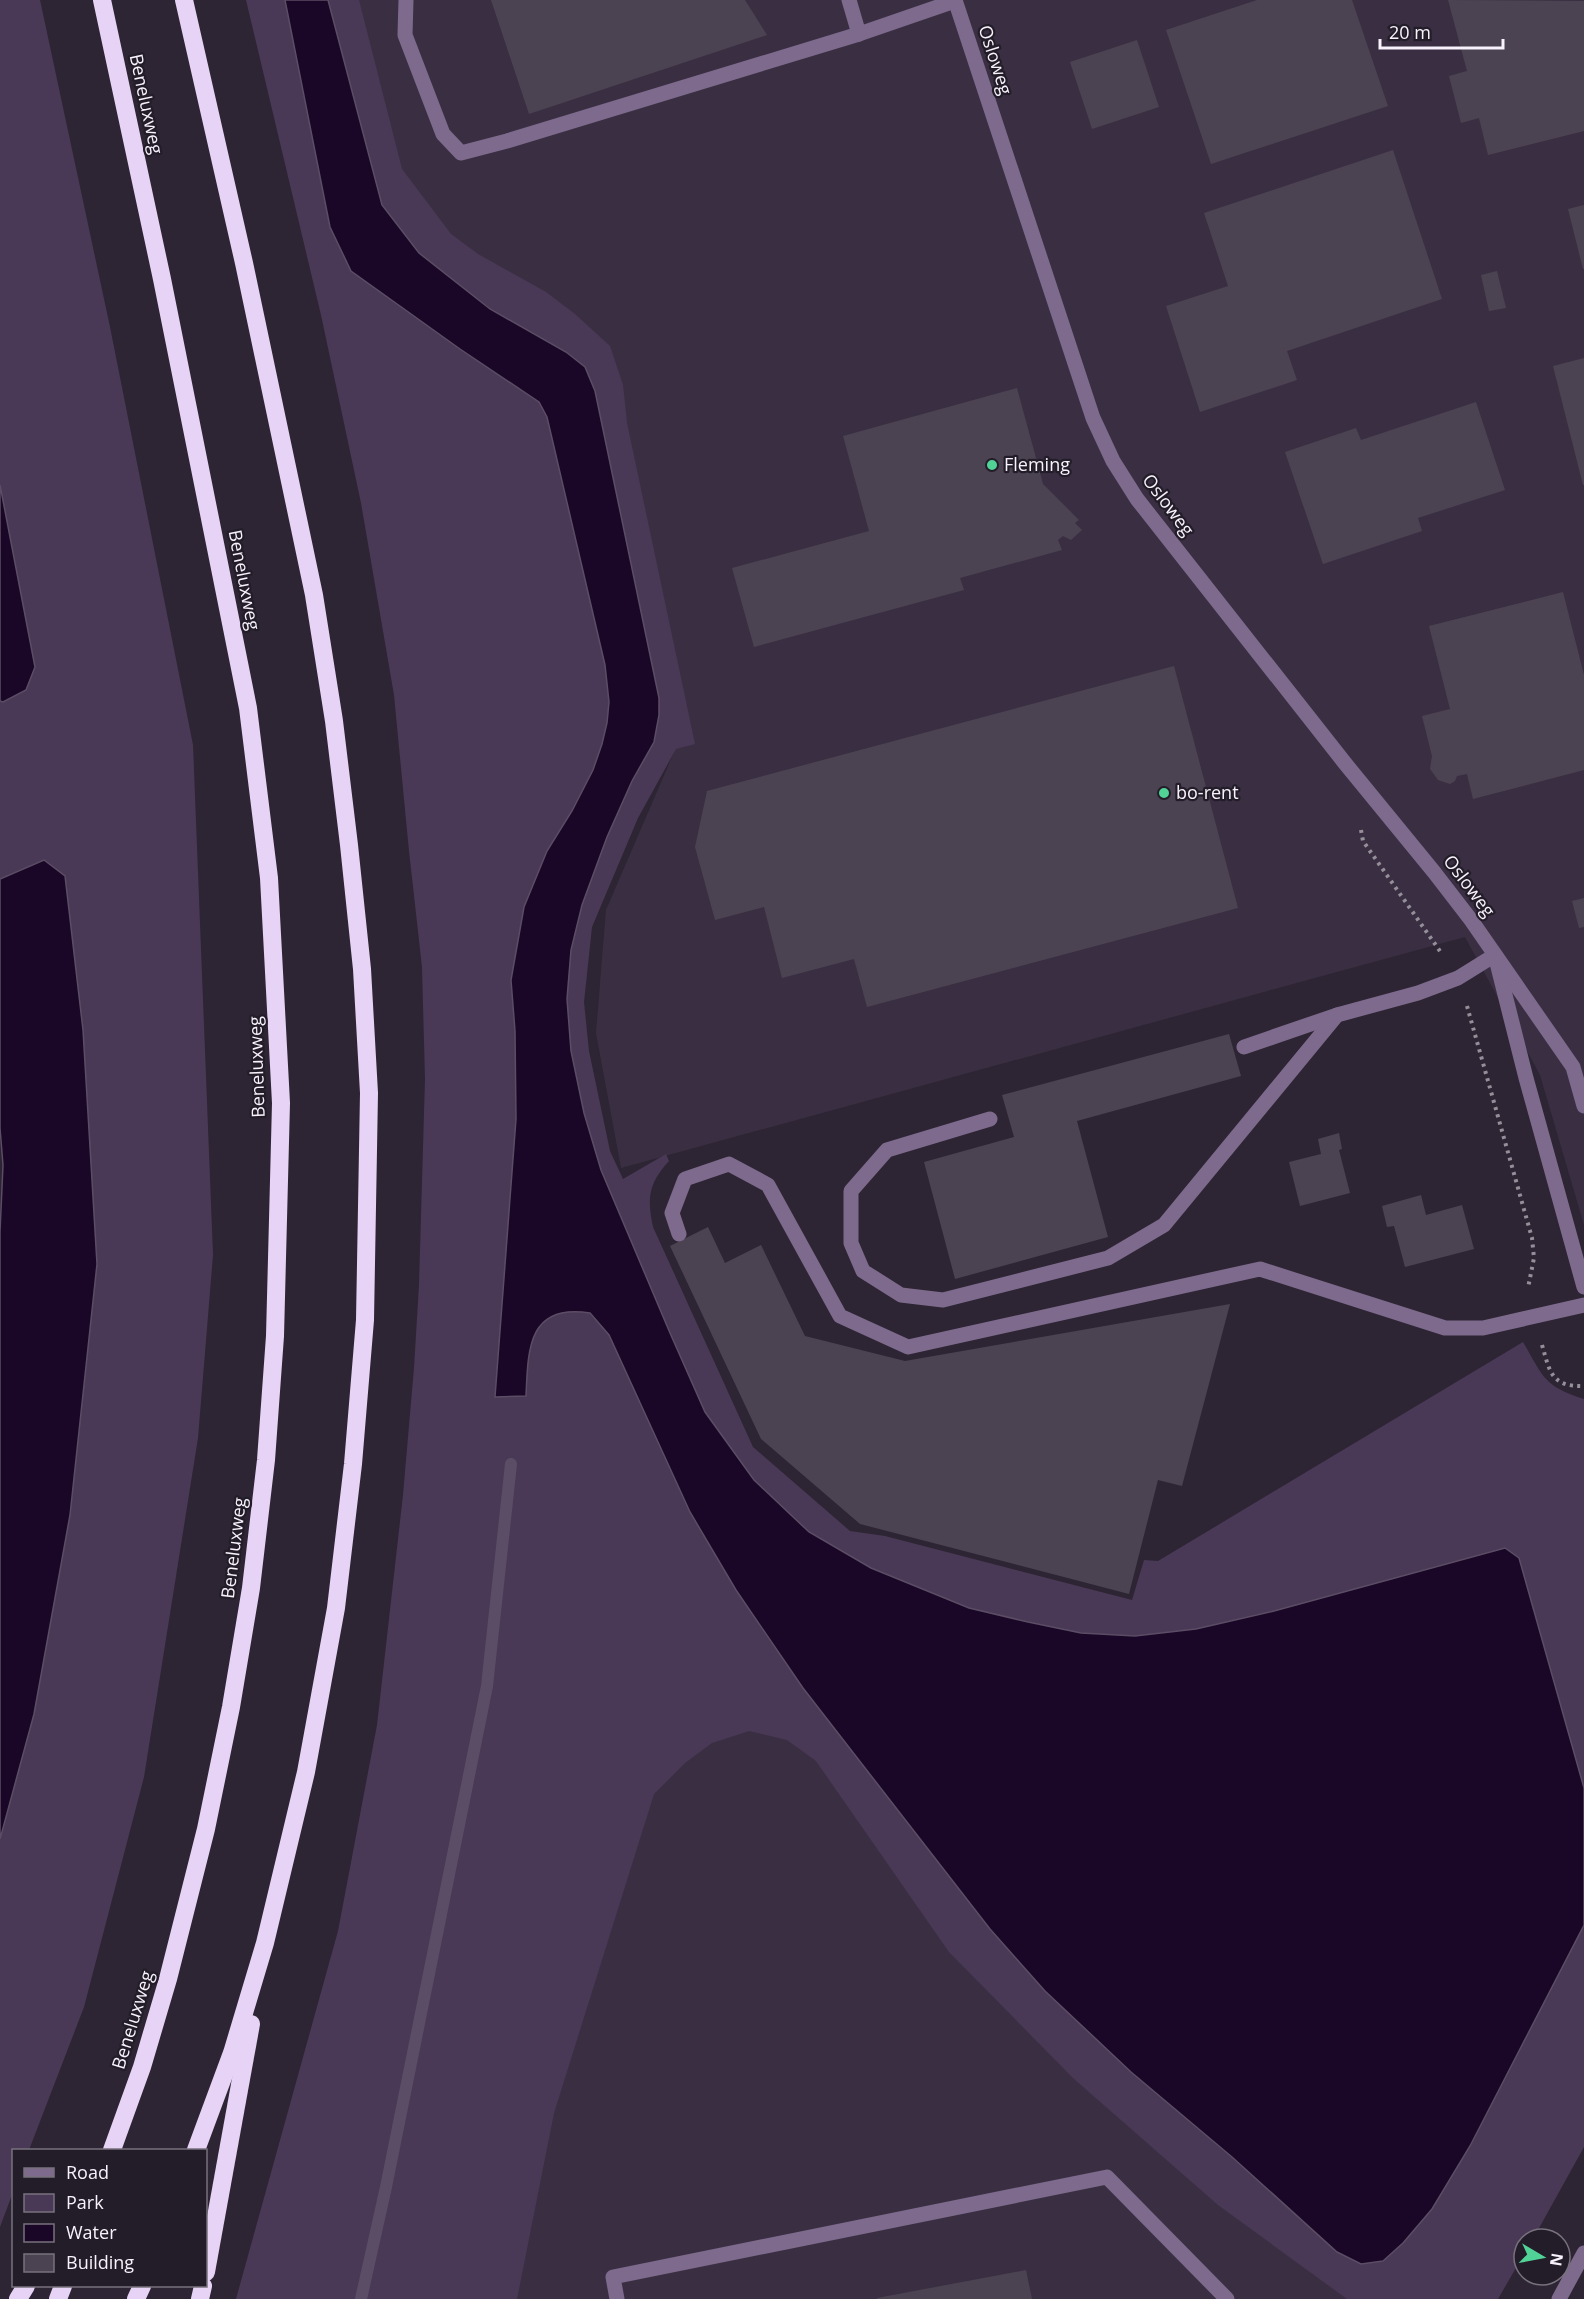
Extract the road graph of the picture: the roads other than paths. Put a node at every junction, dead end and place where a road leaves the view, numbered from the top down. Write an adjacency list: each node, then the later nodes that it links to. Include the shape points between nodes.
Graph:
1 (102, 0): 16 (highway, Beneluxweg, via 248,708 269,878 281,1103 275,1336 251,1588 206,1829 168,1979)
2 (184, 0): 15 (highway, via 314,595 349,845 369,1093 365,1320 336,1608 306,1772)
3 (406, 0): 6 (street, via 405,35 443,134 460,153)
4 (849, 0): 6 (street)
5 (955, 0): 6 (street); 7 (street, Osloweg, via 1093,418 1113,461 1137,499 1434,872)
6 (859, 34)
7 (1495, 955): 8 (street, via 1458,978); 10 (street, Osloweg, via 1573,1067); 13 (street, Osloweg)
8 (1337, 1016): 9 (street); 11 (street, via 1164,1225 1108,1258 943,1300 901,1295 863,1270 851,1244 851,1191 887,1150)
9 (1244, 1047)
10 (1584, 1106)
11 (990, 1119)
12 (680, 1234): 14 (street, via 672,1213 685,1179 729,1164 768,1185 840,1316 908,1347 1260,1269 1445,1328 1483,1328)
13 (1584, 1287)
14 (1584, 1305)
15 (265, 1943): 19 (highway, via 232,2053); 21 (highway)
16 (119, 2131): 17 (highway); 18 (highway)
17 (109, 2149)
18 (113, 2149)
19 (197, 2149)
20 (1584, 2253): 24 (street)
21 (207, 2266)
22 (617, 2299): 23 (street, via 613,2277 1107,2177)
23 (1227, 2299)
24 (1559, 2299)

